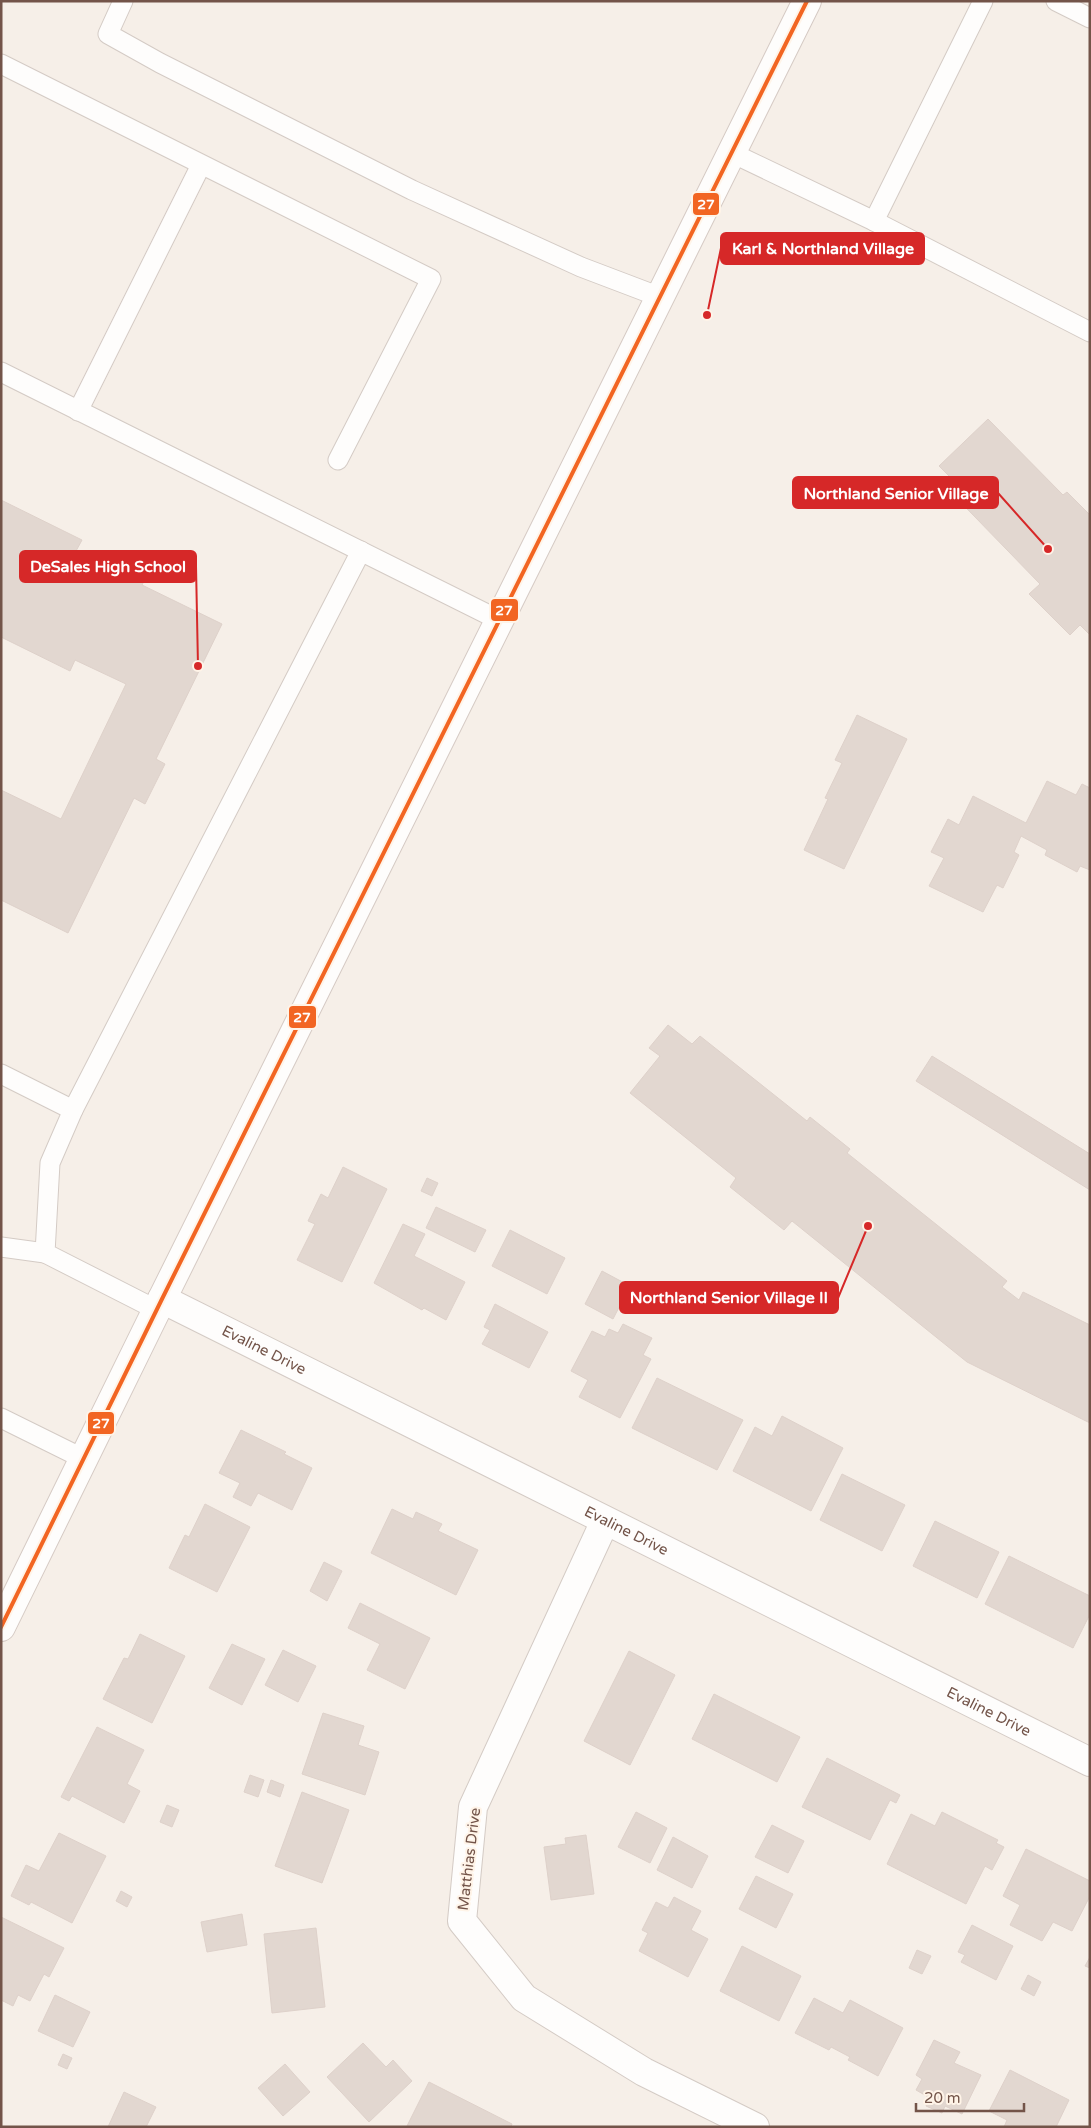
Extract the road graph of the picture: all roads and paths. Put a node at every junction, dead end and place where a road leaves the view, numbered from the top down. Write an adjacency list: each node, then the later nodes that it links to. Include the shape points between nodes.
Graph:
1 (807, 1): 7 (street)
2 (983, 1): 9 (lane)
3 (1056, 1): 5 (lane)
4 (119, 3): 10 (lane, via 108,34 160,63 412,190 580,267)
5 (1090, 18)
6 (1, 64): 8 (lane)
7 (732, 153): 9 (lane); 10 (street)
8 (201, 165): 13 (lane); 14 (lane, via 431,278)
9 (874, 221): 11 (lane)
10 (660, 297): 16 (street)
11 (1090, 332)
12 (1, 372): 13 (lane)
13 (78, 411): 15 (lane)
14 (338, 460)
15 (361, 551): 16 (lane); 18 (lane)
16 (499, 620): 21 (street)
17 (1, 1074): 18 (lane)
18 (73, 1110): 20 (lane, via 50,1162)
19 (1, 1247): 20 (lane)
20 (44, 1253): 21 (lane)
21 (160, 1304): 23 (street); 24 (street, Evaline Drive)
22 (1, 1418): 23 (lane)
23 (84, 1459): 25 (street)
24 (605, 1521): 26 (street, Evaline Drive); 27 (street, Matthias Drive, via 473,1807 462,1921 524,1998 644,2072)
25 (1, 1627)
26 (1090, 1762)
27 (755, 2127)

